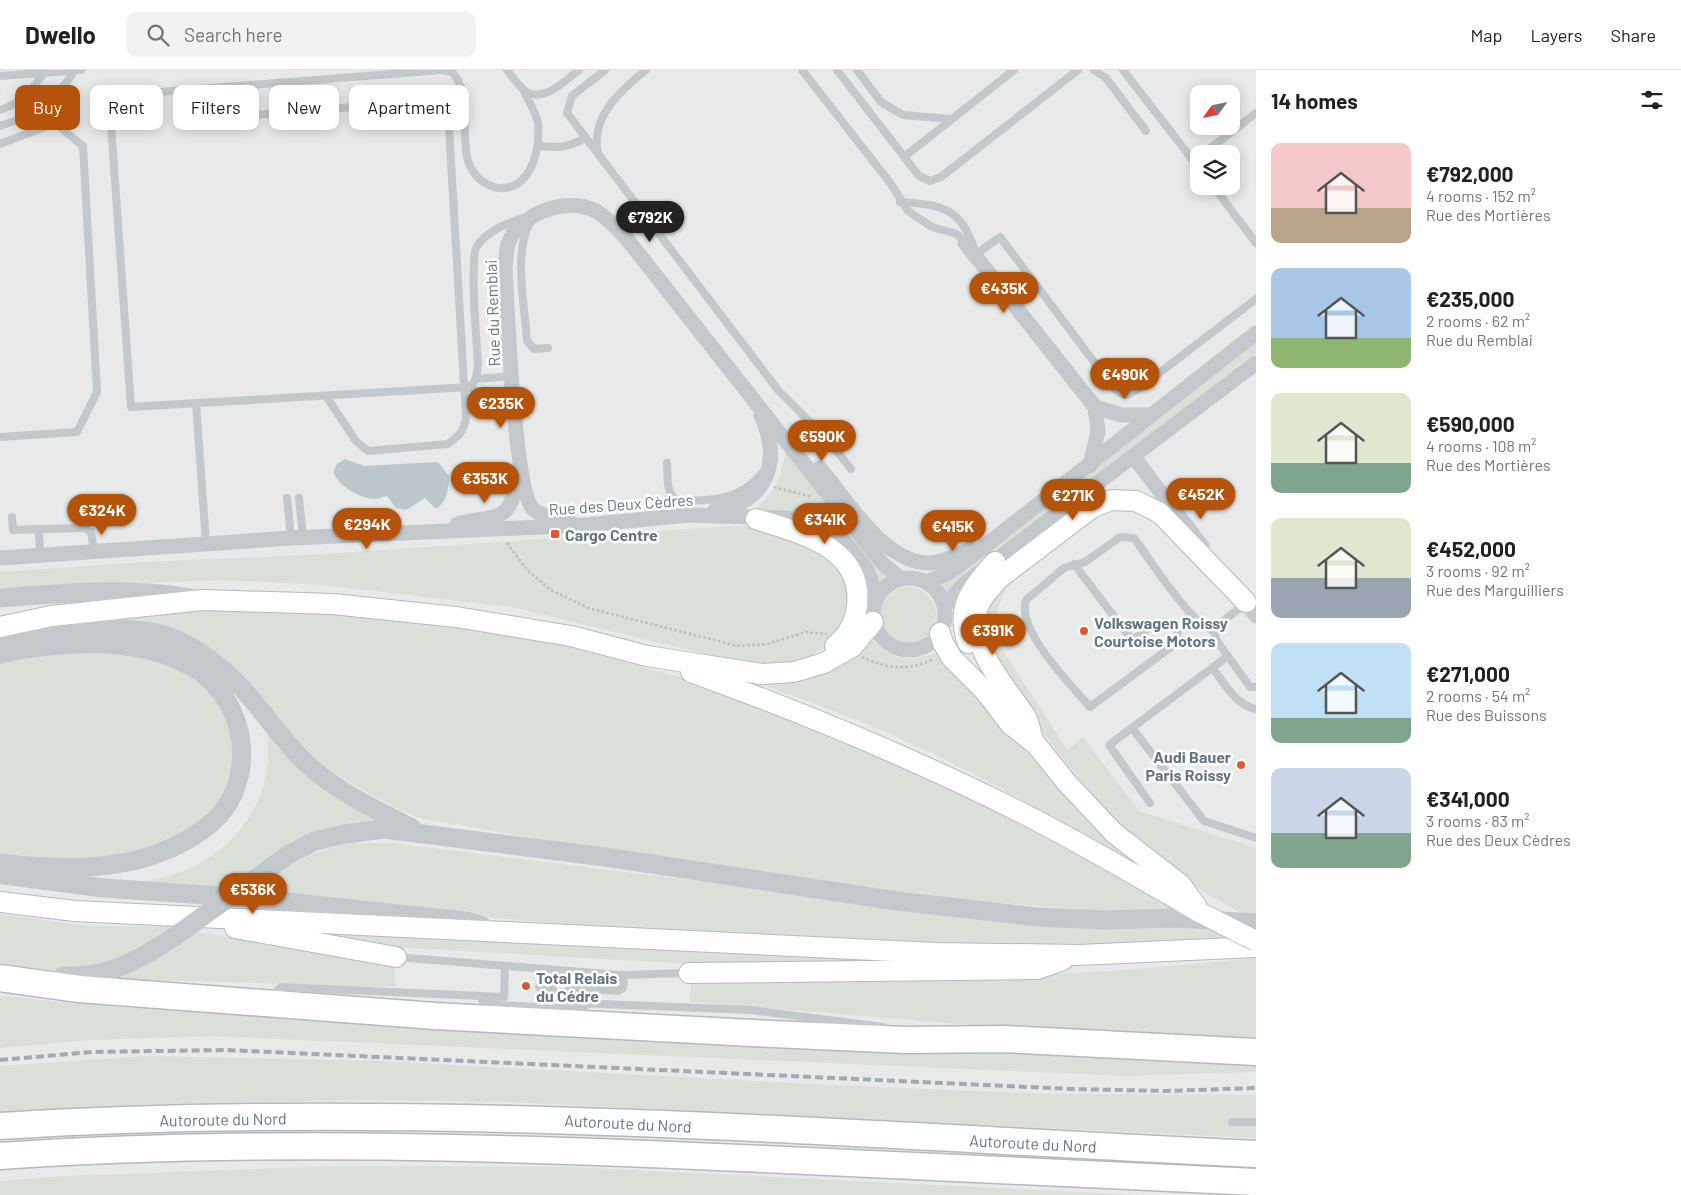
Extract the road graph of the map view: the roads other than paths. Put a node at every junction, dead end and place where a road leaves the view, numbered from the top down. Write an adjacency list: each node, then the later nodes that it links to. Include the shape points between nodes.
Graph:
1 (75, 70): 2 (lane); 14 (lane); 21 (lane, via 46,106)
2 (81, 70)
3 (507, 70): 16 (lane)
4 (579, 70): 16 (lane, via 551,91 538,95)
5 (605, 70): 23 (lane, via 572,96 567,113)
6 (646, 70): 28 (lane, via 607,108 596,142)
7 (802, 70): 31 (lane, via 891,184)
8 (837, 70): 29 (lane)
9 (856, 70): 20 (lane, via 881,102 903,115)
10 (1014, 70): 20 (lane)
11 (1078, 70): 29 (lane, via 941,177 930,181 919,176)
12 (1094, 70): 22 (lane, via 1106,78)
13 (1123, 70): 27 (lane)
14 (44, 72): 15 (lane); 17 (lane, via 35,86 12,106)
15 (0, 76)
16 (524, 91): 26 (lane, via 538,121)
17 (0, 110)
18 (1256, 113): 25 (lane)
19 (259, 115): 43 (lane, via 444,102 448,110)
20 (951, 119): 29 (lane)
21 (0, 126)
22 (1146, 131)
23 (585, 138): 26 (lane, via 563,148); 28 (lane)
24 (0, 144): 50 (lane, via 55,124 83,146 97,392 77,432)
25 (1215, 145)
26 (538, 146): 46 (lane, via 523,180 512,187 498,188 476,176 466,152 462,89 452,72 442,70 109,96 131,407)
27 (1190, 153)
28 (598, 155): 56 (lane, via 778,390)
29 (904, 157)
30 (1220, 195): 34 (lane)
31 (900, 202): 33 (lane, via 932,227 957,234); 35 (lane, via 930,204 952,211 972,239)
32 (535, 215): 38 (lane, via 524,234 522,257 527,341 534,349); 40 (street, via 566,206 595,210 614,225); 41 (street, Rue du Remblai, via 516,230 508,244 505,267); 42 (lane, via 506,224 477,246 474,255)
33 (966, 243): 35 (street)
34 (1256, 243)
35 (976, 254): 36 (lane, via 1000,237 1113,387 1127,395); 48 (street)
36 (1256, 299)
37 (1256, 333): 49 (street)
38 (548, 348)
39 (1256, 362): 52 (street)
40 (725, 364): 45 (street); 66 (street, via 741,374 761,395 880,540 899,556 932,563)
41 (512, 376): 42 (lane); 47 (street, Rue du Remblai)
42 (476, 380): 43 (lane)
43 (467, 387): 44 (lane); 44 (lane, via 464,428 448,444 368,451 356,441); 47 (lane, via 478,394 501,397)
44 (326, 396): 46 (lane)
45 (755, 402): 54 (street, via 771,442); 73 (street, via 882,563)
46 (196, 403): 67 (lane)
47 (514, 404): 51 (street, Rue du Remblai)
48 (1096, 407): 49 (street, via 1121,415); 55 (street, via 1098,431)
49 (1150, 416): 55 (street)
50 (0, 437)
51 (518, 451): 62 (street, Rue du Remblai, via 525,491 533,508 549,516); 64 (street, Rue du Remblai, via 514,499 508,509 498,516)
52 (1133, 456): 71 (street); 79 (street)
53 (667, 463): 54 (lane, via 669,493 678,501 722,500 738,493 759,477)
54 (770, 463): 59 (street, via 760,486 746,501 730,508)
55 (1090, 466): 66 (street)
56 (851, 468)
57 (287, 498): 65 (lane)
58 (299, 498): 65 (lane)
59 (688, 515): 61 (street, Rue des Deux Cèdres); 62 (street, Rue des Deux Cèdres)
60 (12, 517): 63 (lane, via 13,530)
61 (756, 518): 75 (street, Rue des Deux Cèdres, via 802,521 842,538 867,570); 87 (main road, via 814,538 845,563 853,578 858,600)
62 (586, 525): 64 (street, Rue des Deux Cèdres)
63 (39, 529): 68 (lane, via 85,528 91,532); 69 (lane)
64 (429, 532): 65 (street, Rue des Deux Cèdres)
65 (297, 538): 67 (street, Rue des Deux Cèdres)
66 (991, 541): 74 (street, via 949,573)
67 (206, 543): 68 (street, Rue des Deux Cèdres)
68 (94, 552): 69 (street, Rue des Deux Cèdres)
69 (40, 555): 70 (street, Rue des Deux Cèdres)
70 (0, 558)
71 (995, 562): 78 (street, via 963,585); 95 (main road, via 971,591 963,611 964,632 972,656)
72 (1074, 564): 80 (lane, via 1085,562 1120,537 1134,538); 83 (lane, via 1132,640 1155,624 1166,622); 83 (lane, via 1064,568 1033,593 1024,606 1040,647 1090,707 1171,647 1177,639)
73 (901, 579): 74 (street); 75 (street, via 891,582)
74 (926, 582): 78 (street, via 941,596)
75 (877, 597): 81 (street)
76 (0, 598): 77 (street, via 160,592)
77 (204, 600): 82 (main road, via 51,616); 89 (main road, via 334,604 456,617 571,636)
78 (944, 606): 85 (street, via 944,624)
79 (1251, 609): 84 (lane, via 1216,626); 95 (main road, via 1160,513 1136,501 1112,500 1092,507 998,579 977,609 977,628 983,652 1027,719)
80 (1190, 614): 83 (lane); 84 (lane)
81 (873, 622): 85 (street, via 884,641 903,650 924,647); 87 (main road)
82 (0, 628)
83 (1178, 630)
84 (1216, 632): 90 (lane, via 1214,638)
85 (940, 633): 95 (main road, via 948,652 1010,724)
86 (0, 641): 97 (street, via 84,628 124,628 164,634 219,666 306,763 359,800)
87 (846, 645): 89 (main road, via 794,672 761,674)
88 (0, 654): 99 (street, via 72,644 136,647 192,667 213,684 236,715 242,760 229,802 186,841 163,852 99,865)
89 (647, 656): 102 (main road, via 787,707 926,767 1024,814)
90 (1228, 656): 91 (lane); 92 (lane, via 1250,687)
91 (1213, 669): 93 (lane, via 1240,703); 94 (lane)
92 (1256, 687)
93 (1256, 709)
94 (1132, 728): 96 (lane, via 1109,745); 98 (lane, via 1204,821)
95 (1034, 743): 102 (main road, via 1114,832 1180,884)
96 (1150, 803)
97 (422, 833): 104 (street, via 897,901 1038,917 1104,920 1176,918); 114 (street, bridge, via 384,829 315,841 288,854 146,956 122,967 87,977)
98 (1256, 838)
99 (0, 863)
100 (0, 875): 105 (street, via 104,888 248,898 456,920)
101 (0, 902): 103 (main road, via 76,911)
102 (1202, 912): 106 (main road, bridge)
103 (228, 919): 105 (main road); 109 (main road, via 236,928)
104 (1256, 923)
105 (510, 933): 108 (main road, via 936,952)
106 (1256, 941)
107 (1256, 946): 108 (main road)
108 (1079, 955): 112 (main road, via 1037,969)
109 (396, 957): 110 (lane)
110 (505, 966): 111 (lane); 115 (lane)
111 (568, 971): 113 (lane); 118 (lane, via 554,981)
112 (689, 973): 113 (lane)
113 (620, 975): 118 (lane, via 624,982 618,991 581,988)
114 (0, 978): 120 (highway, via 79,989)
115 (504, 985): 116 (lane); 119 (lane, via 504,997)
116 (513, 985)
117 (539, 987): 118 (lane)
118 (553, 995): 121 (lane, via 576,1003)
119 (475, 998): 120 (lane, via 282,987); 121 (lane, via 498,1004 577,1009)
120 (265, 1001): 122 (highway, via 435,1016)
121 (590, 1003): 122 (lane, via 751,1010 892,1028)
122 (905, 1040): 123 (highway, via 1004,1039)
123 (1256, 1052)
124 (1232, 1122): 125 (lane)
125 (1256, 1122)
126 (0, 1126): 127 (highway, Autoroute du Nord, via 211,1117 554,1119)
127 (1256, 1154)
128 (0, 1156): 129 (highway, Autoroute du Nord, via 188,1146 441,1147 577,1150)
129 (1256, 1182)

